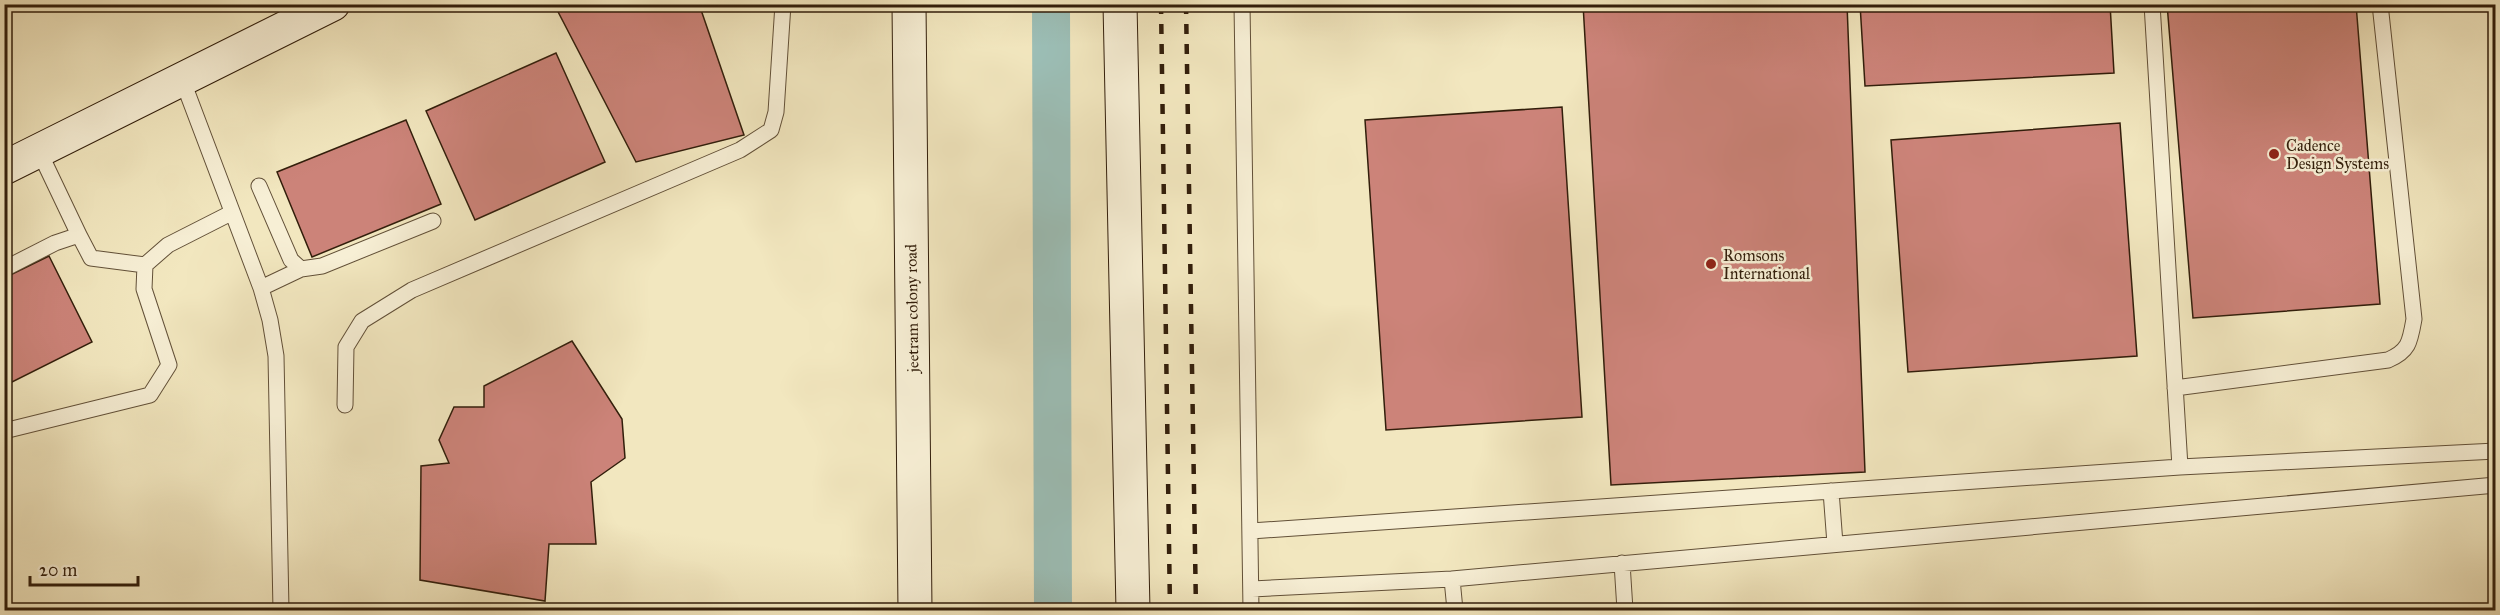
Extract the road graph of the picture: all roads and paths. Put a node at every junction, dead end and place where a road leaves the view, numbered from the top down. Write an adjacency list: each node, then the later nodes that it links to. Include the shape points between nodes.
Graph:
1 (333, 4): 8 (street)
2 (783, 4): 20 (lane, via 776,112 771,130 740,150 412,290 362,321 346,347)
3 (909, 4): 32 (street, jeetram colony road)
4 (1120, 4): 33 (street)
5 (1242, 4): 26 (lane)
6 (2152, 4): 19 (lane)
7 (2380, 4): 19 (lane, via 2414,319 2402,354 2388,360)
8 (182, 79): 9 (street); 12 (lane)
9 (39, 151): 10 (street); 14 (lane)
10 (4, 168)
11 (259, 186): 17 (lane, via 291,260)
12 (231, 213): 15 (lane, via 168,244); 18 (lane)
13 (434, 221): 17 (lane, via 322,266)
14 (79, 235): 15 (lane, via 91,258); 16 (lane)
15 (146, 265): 21 (lane, via 144,289 169,365 150,395)
16 (4, 269)
17 (301, 269): 18 (lane)
18 (261, 288): 31 (lane, via 276,356)
19 (2175, 388): 23 (lane)
20 (345, 405)
21 (4, 431)
22 (2496, 451): 23 (lane)
23 (2180, 467): 25 (lane)
24 (2496, 485): 27 (lane)
25 (1831, 491): 26 (lane); 27 (lane)
26 (1251, 531): 30 (lane)
27 (1835, 544): 28 (lane)
28 (1622, 563): 29 (lane); 36 (lane)
29 (1452, 579): 30 (lane); 35 (lane)
30 (1252, 589): 34 (lane)
31 (281, 610)
32 (915, 610)
33 (1132, 610)
34 (1251, 610)
35 (1455, 610)
36 (1625, 610)

